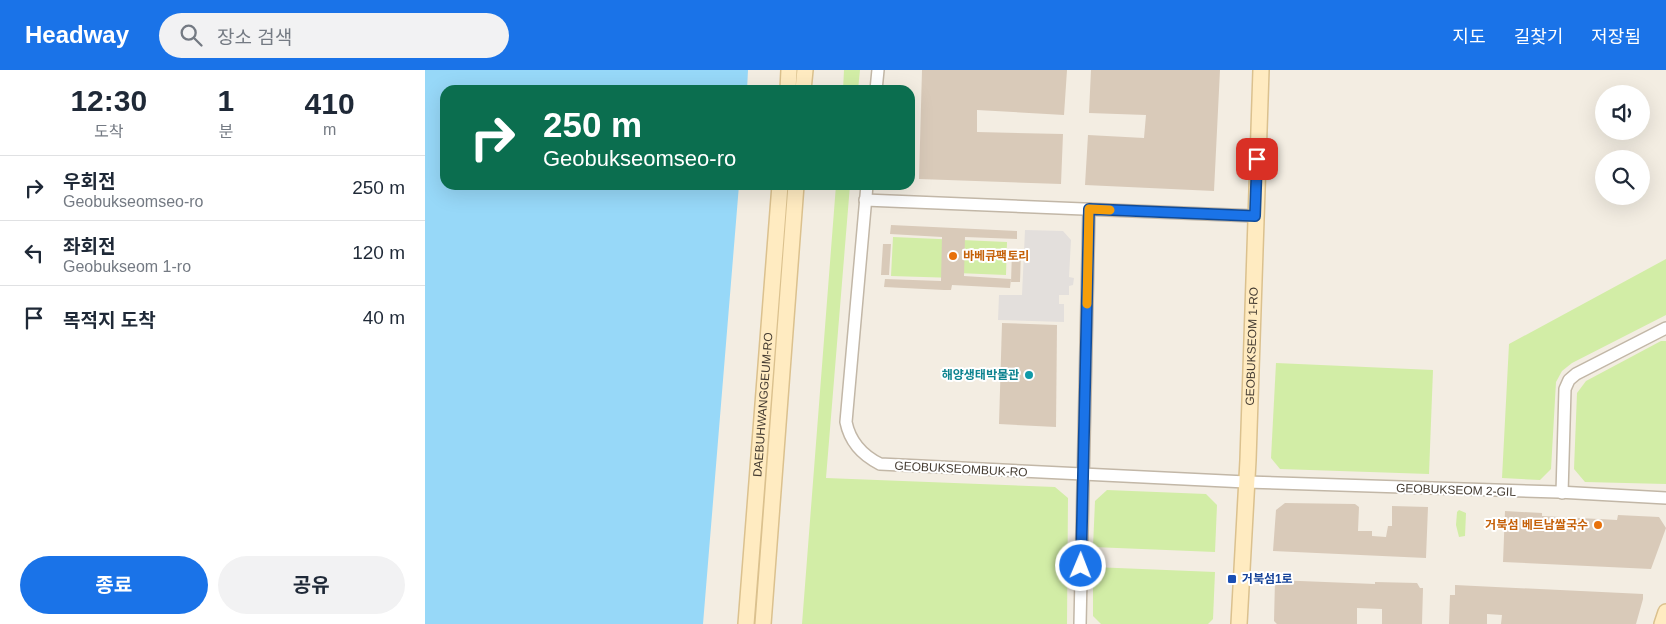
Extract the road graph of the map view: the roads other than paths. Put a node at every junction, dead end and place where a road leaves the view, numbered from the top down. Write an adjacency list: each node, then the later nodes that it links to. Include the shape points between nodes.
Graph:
1 (789, 70): 4 (main road)
2 (878, 70): 5 (street)
3 (1261, 70): 11 (main road, GEOBUKSEOM 1-RO)
4 (788, 85)
5 (876, 85)
6 (780, 190): 18 (main road, DAEBUHWANGGEUM-RO)
7 (796, 190): 19 (main road, DAEBUHWANGGEUM-RO)
8 (866, 190): 9 (street, GEOBUKSEOMBUK-RO)
9 (865, 200): 10 (street); 13 (street, GEOBUKSEOMBUK-RO, via 846,413 848,431 857,447 867,458 891,466)
10 (1089, 209): 11 (street); 13 (street)
11 (1255, 216): 14 (main road, GEOBUKSEOM 1-RO)
12 (1666, 328): 15 (street, via 1569,380 1565,389)
13 (1081, 474): 14 (street, GEOBUKSEOMBUK-RO); 20 (street)
14 (1246, 482): 15 (street, GEOBUKSEOM 2-GIL); 21 (main road, GEOBUKSEOM 1-RO)
15 (1562, 492): 16 (street, GEOBUKSEOM 2-GIL)
16 (1666, 498)
17 (1666, 612): 22 (main road)
18 (746, 624)
19 (763, 624)
20 (1079, 624)
21 (1239, 624)
22 (1663, 624)

